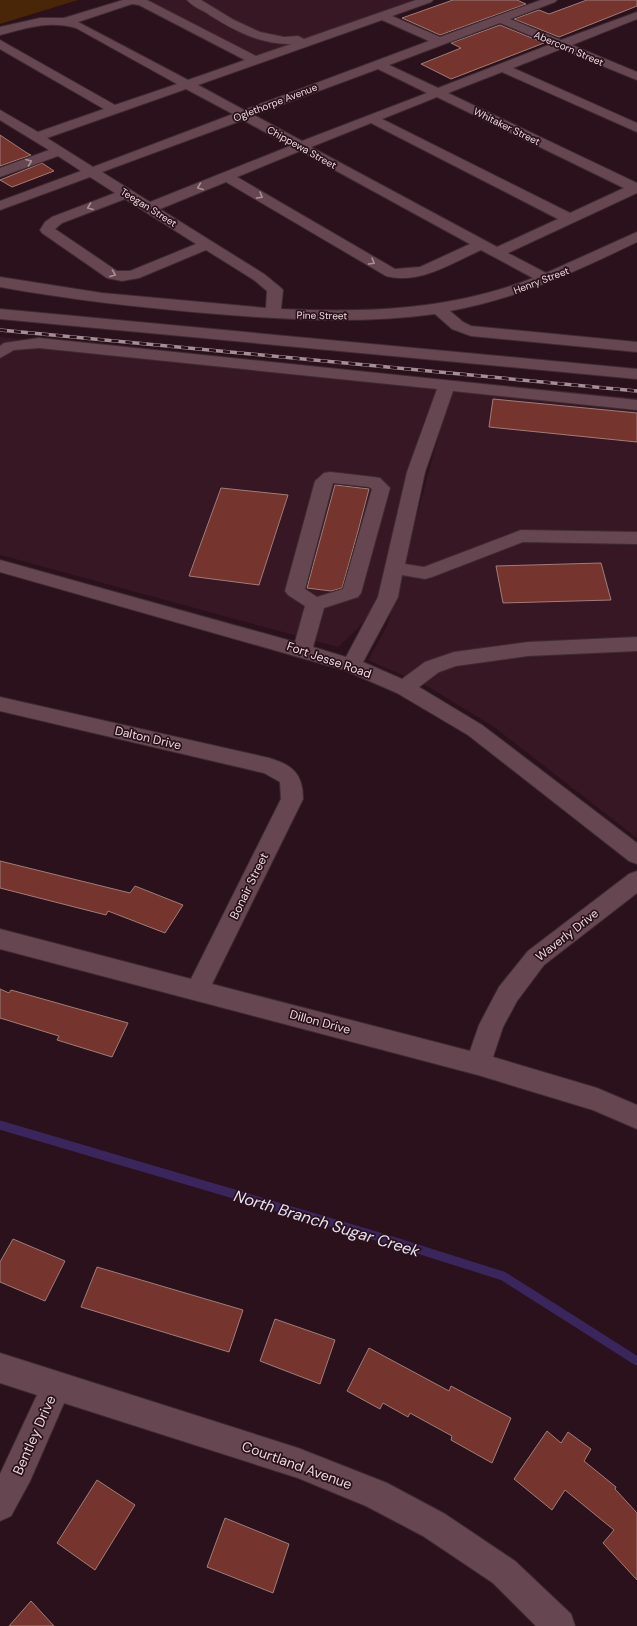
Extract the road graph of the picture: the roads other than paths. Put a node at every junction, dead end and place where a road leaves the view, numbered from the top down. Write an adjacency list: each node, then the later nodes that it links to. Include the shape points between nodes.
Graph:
1 (193, 0): 2 (street, via 260,36 282,41 310,37)
2 (413, 0)
3 (428, 0): 6 (street)
4 (551, 0): 7 (street, Oglethorpe Avenue)
5 (637, 15): 9 (street)
6 (383, 16): 12 (street); 15 (street)
7 (500, 19): 12 (street, Oglethorpe Avenue); 14 (street, Abercorn Street)
8 (62, 20): 11 (street, via 31,22); 15 (street, via 131,1 142,2); 19 (street, Chippewa Street, via 80,26)
9 (621, 22): 10 (street); 14 (street)
10 (637, 28)
11 (0, 31)
12 (438, 41): 16 (street, Oglethorpe Avenue)
13 (0, 44): 21 (street)
14 (562, 45): 17 (street); 18 (street, Abercorn Street)
15 (255, 60): 19 (street)
16 (377, 64): 20 (street, Whitaker Street); 23 (street, Oglethorpe Avenue)
17 (503, 68): 20 (street); 25 (street)
18 (637, 76)
19 (186, 84): 21 (street); 23 (street, Chippewa Street)
20 (439, 93): 24 (street); 32 (street, Whitaker Street)
21 (114, 110): 26 (street)
22 (0, 114): 26 (street, Teegan Street)
23 (243, 115): 27 (street, Chippewa Street); 29 (street, Oglethorpe Avenue)
24 (373, 119): 27 (street); 36 (street)
25 (637, 128)
26 (38, 137): 28 (street, Teegan Street)
27 (301, 146): 31 (street); 39 (street, Chippewa Street)
28 (59, 151): 29 (street, Teegan Street); 30 (street, one-way to 28)
29 (91, 171): 33 (street, Teegan Street); 34 (street, Oglethorpe Avenue)
30 (0, 173)
31 (226, 176): 35 (street, one-way to 35); 39 (street, one-way to 39, via 391,273 414,274)
32 (637, 188): 36 (street)
33 (127, 193): 35 (street, Teegan Street); 38 (street, one-way to 38, via 57,220 50,224 47,230 112,275 122,277 134,275)
34 (0, 206)
35 (149, 208): 38 (street, Teegan Street)
36 (570, 219): 40 (street)
37 (637, 236): 41 (street, Henry Street)
38 (208, 244): 45 (street, Teegan Street, via 275,290)
39 (481, 245): 40 (street, Chippewa Street)
40 (498, 253): 41 (street, Chippewa Street)
41 (545, 279): 43 (street, Henry Street, via 486,299)
42 (0, 282): 45 (street, Pine Street, via 108,299)
43 (440, 309): 45 (street, Pine Street, via 365,316); 46 (street, via 454,325 471,331)
44 (0, 314): 48 (street)
45 (273, 314)
46 (637, 347)
47 (0, 353): 49 (street, via 10,346 40,343)
48 (637, 374)
49 (447, 385): 50 (street); 53 (street, via 416,472)
50 (637, 405)
51 (637, 538): 53 (street, via 520,536 425,573)
52 (0, 566): 56 (street, Fort Jesse Road)
53 (394, 568): 57 (street, via 388,597)
54 (314, 604): 54 (street, via 295,591 324,481 330,477 374,482 381,488 350,593); 56 (street)
55 (637, 644): 58 (street, via 528,649 454,659 432,666)
56 (302, 651): 57 (street, Fort Jesse Road)
57 (351, 665): 58 (street, Fort Jesse Road)
58 (404, 688): 61 (street, Fort Jesse Road, via 475,730)
59 (0, 704): 60 (street, Dalton Drive, via 269,766 283,772)
60 (291, 781): 64 (street, Bonair Street, via 292,799)
61 (637, 854)
62 (637, 880): 65 (street, Waverly Drive, via 536,958 508,994 491,1025)
63 (0, 939): 64 (street, Dillon Drive)
64 (197, 990): 65 (street, Dillon Drive)
65 (478, 1064): 66 (street, Dillon Drive, via 597,1100)
66 (637, 1117)
67 (0, 1368): 68 (street, Courtland Avenue)
68 (56, 1386): 69 (street, Bentley Drive, via 19,1470); 70 (street, Courtland Avenue, via 298,1463 376,1494 434,1525 504,1572)
69 (0, 1505)
70 (560, 1626)

